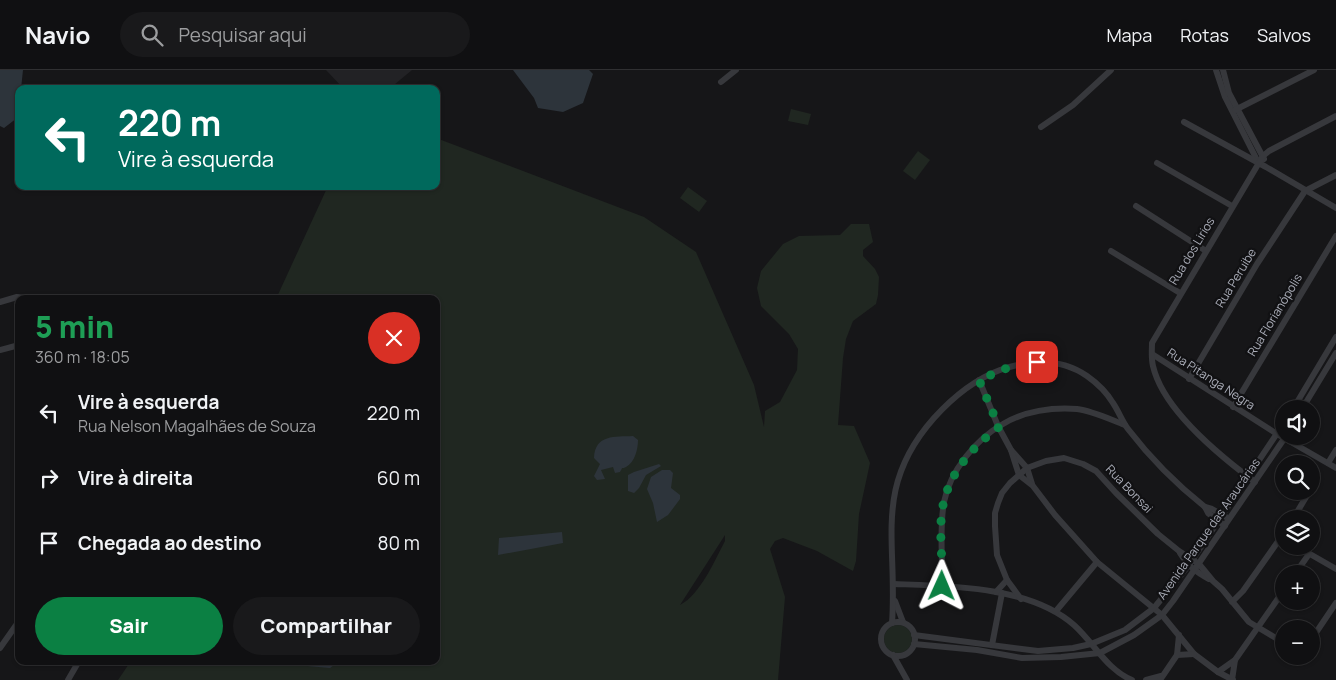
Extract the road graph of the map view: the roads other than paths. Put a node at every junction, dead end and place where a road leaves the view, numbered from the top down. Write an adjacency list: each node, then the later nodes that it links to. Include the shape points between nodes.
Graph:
1 (736, 70): 5 (street)
2 (1111, 70): 9 (street, via 1073,105)
3 (1314, 70): 6 (street)
4 (1221, 71): 6 (street, via 1220,86)
5 (721, 82)
6 (1235, 110): 10 (street); 12 (street)
7 (1336, 116): 10 (street)
8 (1184, 122): 12 (street)
9 (1040, 127)
10 (1263, 156): 12 (street, Rua dos Lirios); 13 (street)
11 (1157, 163): 17 (street)
12 (1258, 163): 13 (street); 17 (street, Rua dos Lirios)
13 (1266, 167): 15 (street)
14 (1336, 175): 15 (street)
15 (1305, 191): 18 (street); 30 (street, Rua Peruibe, via 1257,264)
16 (1136, 206): 21 (street)
17 (1232, 206): 21 (street, Rua dos Lirios)
18 (1336, 208)
19 (1336, 236): 34 (street, Rua Florianópolis)
20 (1111, 251): 22 (street)
21 (1206, 251): 22 (street, Rua dos Lirios)
22 (1180, 293): 29 (street, Rua dos Lirios, via 1152,343)
23 (15, 298): 24 (street)
24 (0, 302)
25 (1336, 337): 32 (street)
26 (15, 346): 27 (street)
27 (0, 350)
28 (1336, 353): 33 (street)
29 (1152, 354): 30 (street, Rua Pitanga Negra); 47 (street, via 1155,373 1174,407 1201,436)
30 (1189, 379): 34 (street, Rua Pitanga Negra)
31 (979, 380): 35 (street, via 1022,364 1065,365 1098,385); 36 (street); 64 (street, via 956,395 931,421 902,466 891,522)
32 (1298, 400)
33 (1307, 400)
34 (1234, 407): 37 (street, Rua Pitanga Negra)
35 (1125, 425): 36 (street, via 1088,412 1058,409 1029,414); 50 (street, via 1168,475 1205,507 1208,514)
36 (999, 427): 41 (street); 65 (street, via 968,455 947,489 941,522)
37 (1275, 433)
38 (1275, 437): 47 (street, Avenida Parque das Araucárias)
39 (1280, 445): 48 (street, Avenida Parque das Araucárias)
40 (1298, 445): 43 (street, Rua Pitanga Negra)
41 (1011, 450): 44 (street); 46 (street)
42 (1336, 450): 43 (street)
43 (1328, 464): 45 (street, Rua Pitanga Negra)
44 (1027, 468): 46 (street, Rua Bonsai); 49 (street); 54 (street, Rua Bonsai, via 1064,458 1090,467)
45 (1336, 468)
46 (1019, 475): 49 (street); 62 (street, Rua Bonsai, via 1002,493 995,513 997,555)
47 (1248, 477): 48 (street); 50 (street, Avenida Parque das Araucárias)
48 (1255, 482): 51 (street, Avenida Parque das Araucárias)
49 (1033, 486): 57 (street)
50 (1221, 518): 51 (street); 52 (street); 56 (street, Avenida Parque das Araucárias)
51 (1230, 520): 52 (street, Avenida Parque das Araucárias)
52 (1225, 526): 58 (street, Avenida Parque das Araucárias)
53 (1275, 548): 69 (street)
54 (1179, 551): 56 (street); 59 (street)
55 (1311, 555): 60 (street)
56 (1192, 559): 58 (street); 59 (street, Avenida Parque das Araucárias)
57 (1097, 562): 72 (street); 73 (street)
58 (1199, 564): 61 (street, Avenida Parque das Araucárias); 63 (street)
59 (1188, 566): 61 (street); 72 (street, Avenida Parque das Araucárias)
60 (1336, 569)
61 (1194, 571): 63 (street); 74 (street, Avenida Parque das Araucárias)
62 (1007, 580): 66 (street); 68 (street, Rua Bonsai)
63 (1213, 581): 69 (street)
64 (894, 584): 65 (street); 67 (street)
65 (942, 586): 66 (street)
66 (999, 593): 68 (street); 85 (street)
67 (894, 598): 75 (street); 76 (street)
68 (1021, 599): 73 (street)
69 (1232, 602): 79 (street)
70 (1275, 602): 79 (street)
71 (1336, 603): 78 (street)
72 (1154, 608): 74 (street); 84 (street, Avenida Parque das Araucárias, via 1125,630)
73 (1056, 611): 84 (street)
74 (1162, 615): 81 (street); 87 (street, Avenida Parque das Araucárias)
75 (903, 622): 76 (street); 80 (street)
76 (892, 623): 90 (street, via 884,629 881,639 884,649)
77 (15, 627): 86 (street)
78 (1320, 627)
79 (1256, 628): 82 (street); 92 (street)
80 (914, 634): 83 (street); 85 (street, Avenida Parque das Araucárias)
81 (1179, 635): 89 (street); 91 (street)
82 (1275, 638)
83 (914, 644): 87 (street, Avenida Parque das Araucárias, via 1022,658); 88 (street)
84 (1091, 644): 85 (street, Avenida Parque das Araucárias, via 1038,651); 87 (street)
85 (992, 645)
86 (0, 648)
87 (1100, 653): 96 (street)
88 (905, 654): 90 (street); 94 (street)
89 (1194, 654): 91 (street); 95 (street)
90 (893, 655): 94 (street)
91 (1177, 655): 97 (street)
92 (1235, 660): 95 (street); 102 (street)
93 (77, 665): 98 (street)
94 (902, 670): 99 (street)
95 (1218, 672): 102 (street)
96 (1116, 676): 100 (street)
97 (1161, 678): 101 (street)
98 (68, 680)
99 (907, 680)
100 (1129, 680)
101 (1146, 680)
102 (1232, 680)

